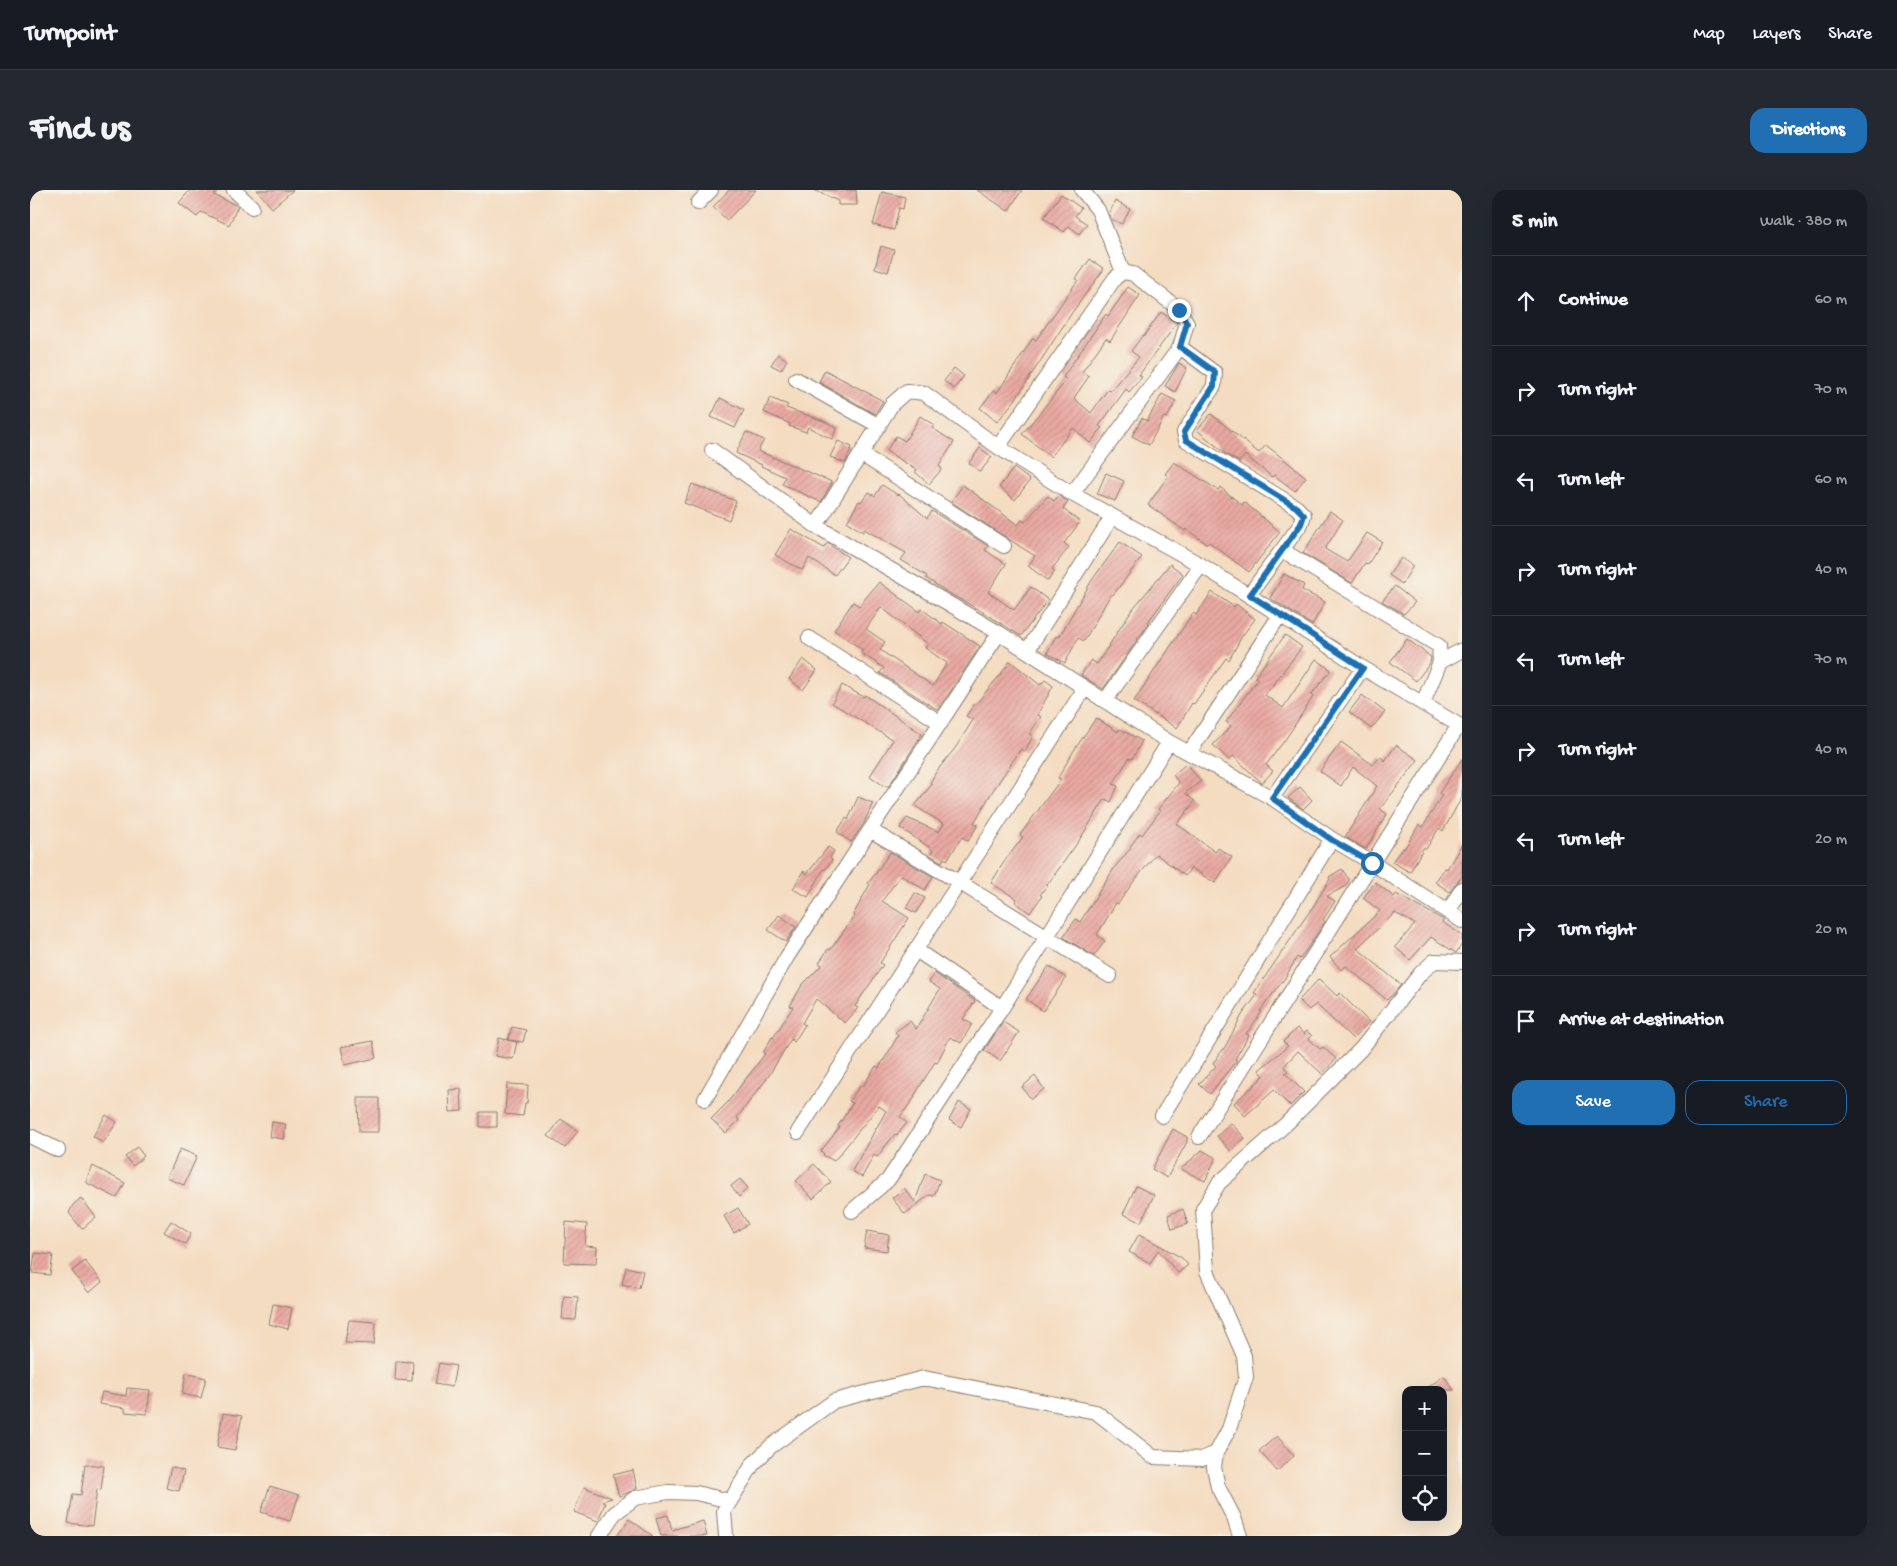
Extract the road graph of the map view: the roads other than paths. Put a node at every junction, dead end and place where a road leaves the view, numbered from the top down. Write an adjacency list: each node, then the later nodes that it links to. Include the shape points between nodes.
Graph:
1 (234, 190): 5 (street)
2 (711, 190): 4 (street)
3 (1082, 190): 6 (street, via 1098,210)
4 (698, 203)
5 (252, 207)
6 (1123, 272): 7 (street, via 1133,274 1179,310 1187,323); 10 (street, via 1115,278)
7 (1180, 347): 13 (street); 17 (street, via 1215,372 1214,386 1184,432 1186,440 1304,515)
8 (796, 379): 9 (street)
9 (879, 426): 10 (street, via 892,404 907,391 924,394); 12 (street)
10 (998, 447): 13 (street)
11 (712, 450): 15 (street)
12 (861, 454): 15 (street); 16 (street)
13 (1072, 494): 14 (street)
14 (1112, 517): 18 (street); 24 (street)
15 (816, 526): 21 (street)
16 (1004, 546)
17 (1282, 550): 19 (street); 25 (street, via 1438,646)
18 (1201, 565): 19 (street); 28 (street)
19 (1250, 595): 20 (street)
20 (1280, 615): 26 (street); 33 (street)
21 (999, 633): 24 (street); 30 (street)
22 (809, 638): 30 (street)
23 (1462, 650): 25 (street)
24 (1027, 651): 27 (street)
25 (1440, 662): 29 (street)
26 (1363, 668): 29 (street); 34 (street)
27 (1085, 688): 28 (street); 38 (street)
28 (1105, 701): 32 (street)
29 (1423, 703): 31 (street)
30 (941, 722): 35 (street)
31 (1460, 726): 37 (street)
32 (1169, 742): 33 (street); 42 (street)
33 (1189, 753): 34 (street)
34 (1272, 798): 36 (street)
35 (870, 830): 38 (street); 47 (street, via 787,957)
36 (1332, 840): 37 (street); 48 (street)
37 (1372, 863): 40 (street); 51 (street)
38 (959, 882): 42 (street); 43 (street)
39 (1462, 889): 40 (street)
40 (1448, 912): 41 (street)
41 (1462, 921)
42 (1047, 936): 45 (street); 46 (street)
43 (916, 950): 46 (street); 49 (street)
44 (1462, 962): 54 (street, via 1434,961 1420,974 1361,1049 1286,1124 1219,1183 1203,1209 1207,1270 1244,1356 1246,1376 1229,1429)
45 (1110, 976)
46 (1002, 1008): 53 (street, via 888,1180)
47 (705, 1099)
48 (1162, 1116)
49 (798, 1132)
50 (30, 1136): 52 (street)
51 (1199, 1137)
52 (58, 1150)
53 (852, 1211)
54 (1216, 1453): 55 (street, via 1202,1459 1153,1457 1096,1412 924,1378 834,1401 770,1447 753,1464); 58 (street, via 1214,1467 1218,1487)
55 (730, 1501): 56 (street, via 696,1493 668,1492 635,1498 614,1514); 57 (street, via 724,1511)
56 (599, 1536)
57 (726, 1536)
58 (1240, 1536)

